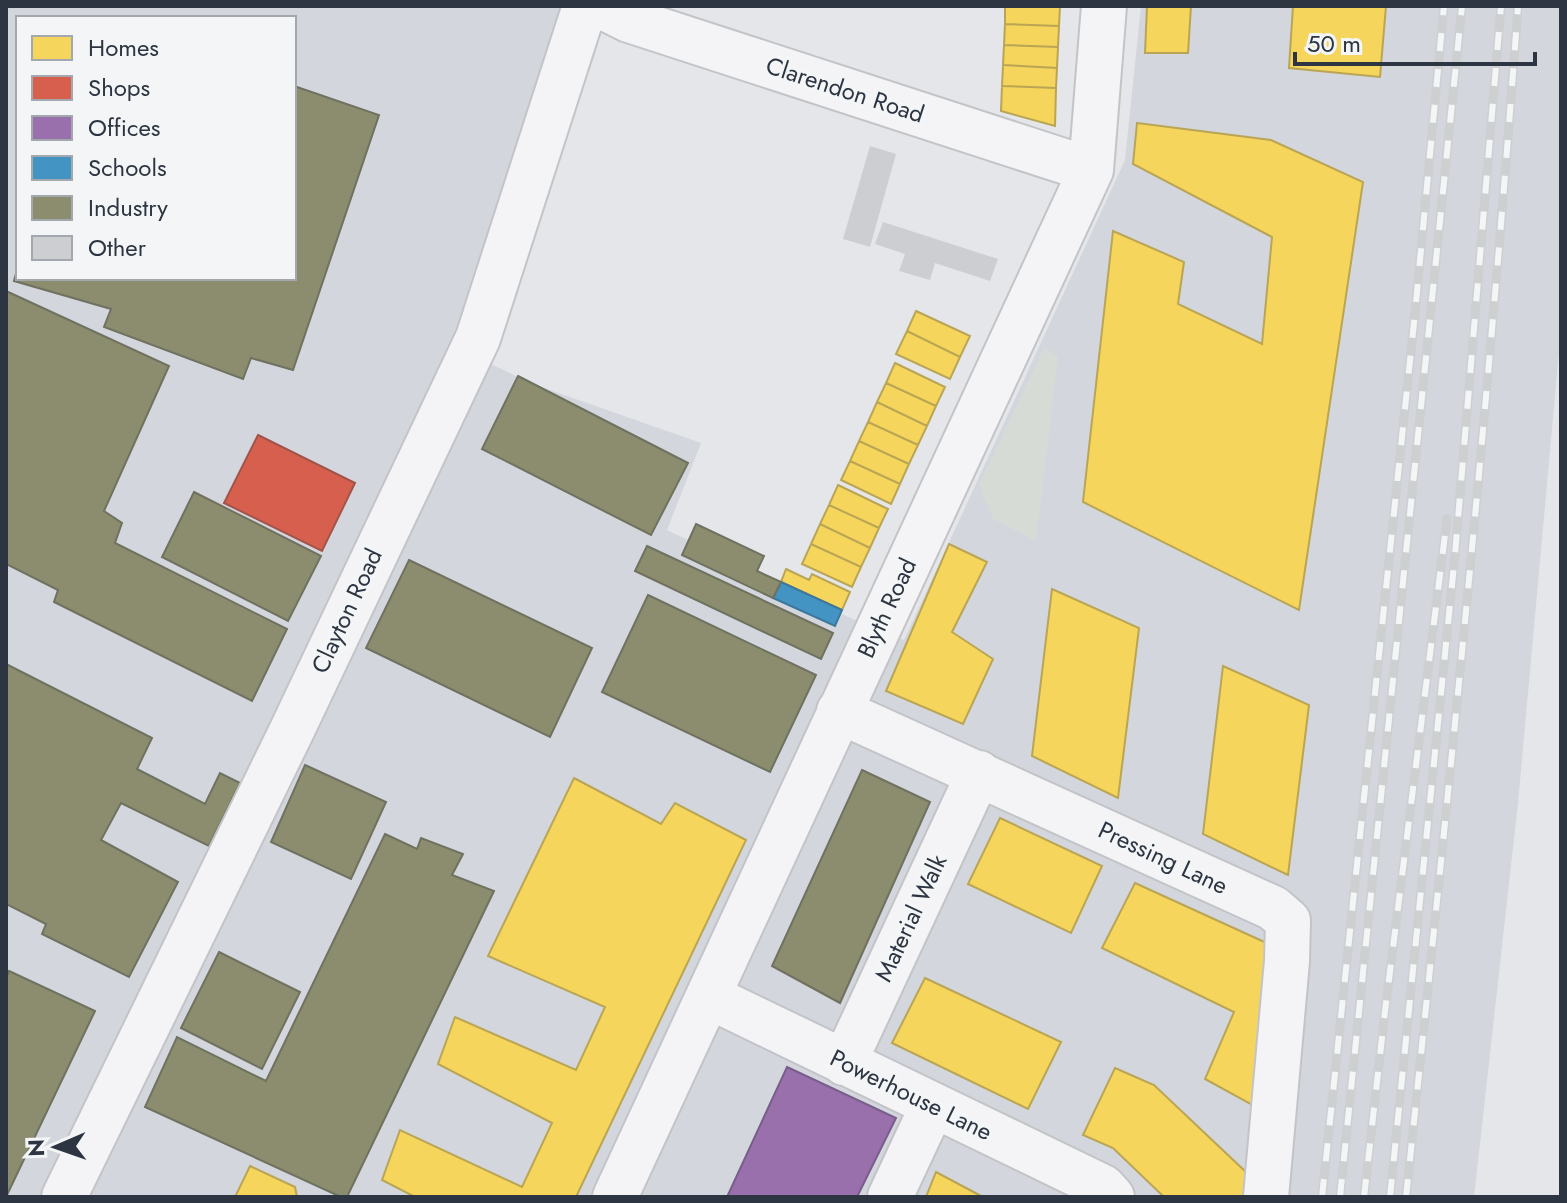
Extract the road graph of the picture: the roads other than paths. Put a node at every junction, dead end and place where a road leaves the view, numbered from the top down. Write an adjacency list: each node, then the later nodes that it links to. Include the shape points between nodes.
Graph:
1 (585, 6): 10 (street, Clayton Road, via 478,338)
2 (601, 6): 4 (street, Clarendon Road, via 629,20)
3 (1104, 6): 4 (street, Blyth Road)
4 (1091, 170): 5 (street, Blyth Road)
5 (839, 711): 6 (street, Pressing Lane); 7 (street, Blyth Road)
6 (979, 773): 8 (street, Material Walk); 14 (street, Pressing Lane, via 1273,908 1288,921)
7 (708, 996): 8 (street, Powerhouse Lane); 11 (street, Blyth Road)
8 (844, 1063): 9 (street, Powerhouse Lane)
9 (933, 1105): 12 (street); 13 (street, Powerhouse Lane, via 1103,1187)
10 (64, 1197)
11 (615, 1197)
12 (890, 1197)
13 (1112, 1197)
14 (1266, 1197)

